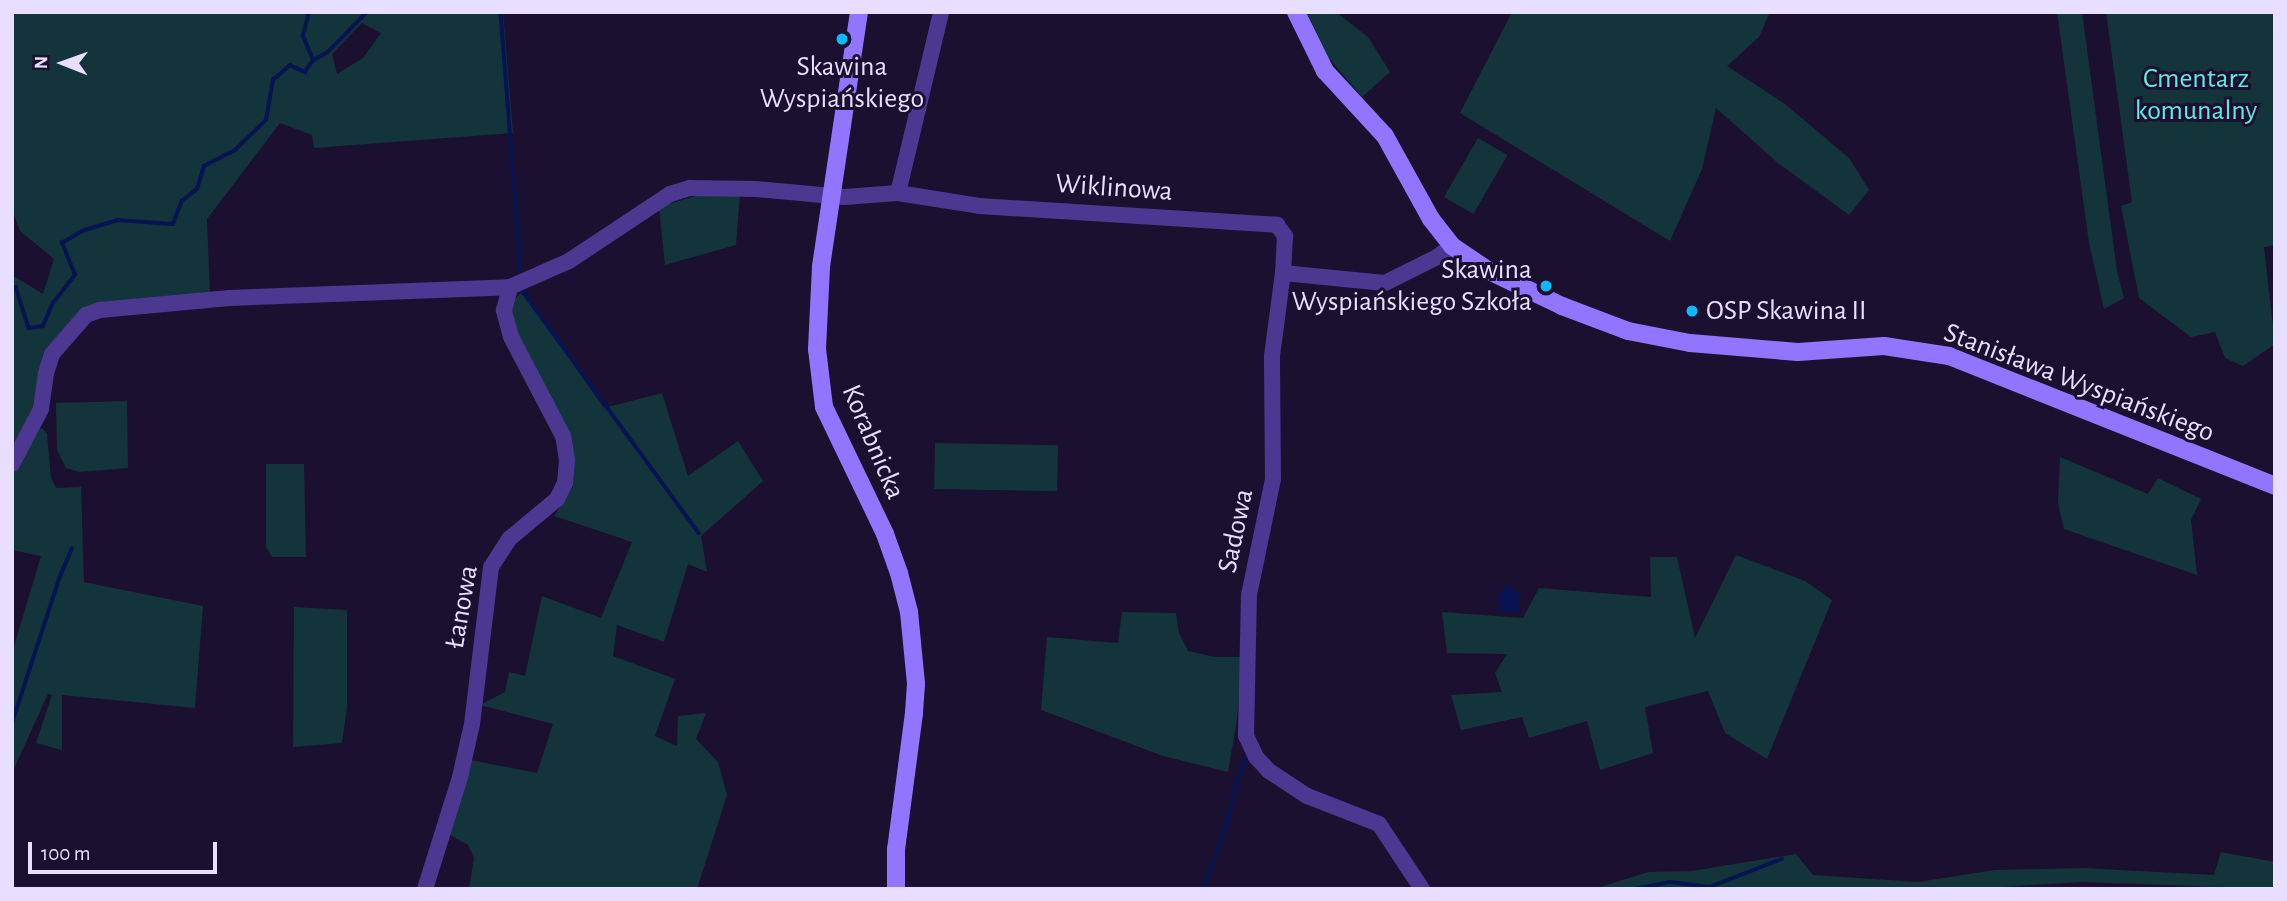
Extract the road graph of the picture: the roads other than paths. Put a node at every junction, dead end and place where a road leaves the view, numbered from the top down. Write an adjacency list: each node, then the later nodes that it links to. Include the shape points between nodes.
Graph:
1 (859, 12): 5 (street, Korabnicka)
2 (941, 12): 4 (street)
3 (1296, 12): 6 (street, Stanisława Wyspiańskiego, via 1325,71 1385,136)
4 (898, 193): 5 (street, Wiklinowa); 7 (street, Wiklinowa, via 979,206 1277,225 1285,236)
5 (832, 196): 8 (street, via 690,188 670,194 586,252); 12 (street, Korabnicka, via 820,281 820,386 831,423 899,573 914,651 914,713 896,849)
6 (1451, 246): 7 (street, via 1385,283); 10 (street, Stanisława Wyspiańskiego, via 1489,271 1562,306 1616,327 1664,338 1767,351 1884,346 1949,356)
7 (1283, 273): 13 (street, Sadowa, via 1272,356 1273,479 1249,595 1246,736 1269,771 1307,796 1379,824)
8 (510, 287): 9 (street, via 229,298 100,310 86,315 52,354 41,409); 11 (street, Łanowa, via 504,310 511,337 563,436 565,483 557,499 509,539 491,567 472,724)
9 (12, 464)
10 (2275, 486)
11 (425, 889)
12 (896, 889)
13 (1422, 889)

